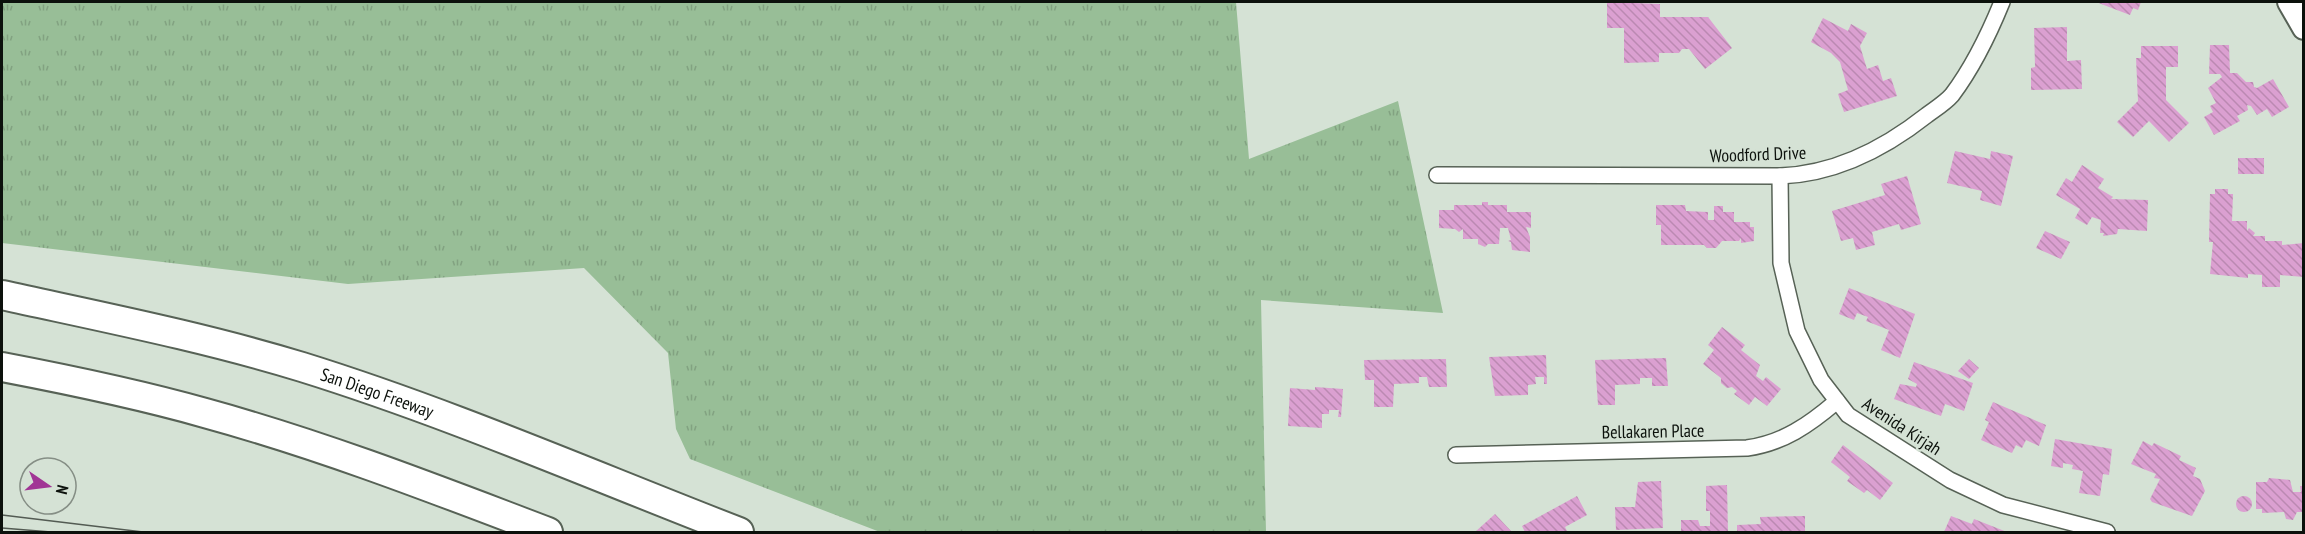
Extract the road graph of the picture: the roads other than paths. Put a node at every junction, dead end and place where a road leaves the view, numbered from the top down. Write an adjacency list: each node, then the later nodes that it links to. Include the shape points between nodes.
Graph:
1 (2002, 2): 5 (street, Woodford Drive, via 1990,33 1951,96 1894,141 1845,164 1799,176)
2 (2289, 2): 3 (main road)
3 (2304, 28)
4 (1437, 175): 5 (street, Woodford Drive)
5 (1780, 176): 8 (street, Avenida Kirjah, via 1781,263 1797,331 1821,380)
6 (2, 295): 11 (highway, San Diego Freeway, via 301,367 400,401)
7 (2, 367): 10 (highway, via 96,385 206,413 389,472)
8 (1837, 401): 9 (street, Bellakaren Place, via 1810,424 1770,445); 12 (street, Avenida Kirjah, via 1848,415 1950,480 2003,505)
9 (1456, 455)
10 (548, 532)
11 (739, 532)
12 (2107, 532)

